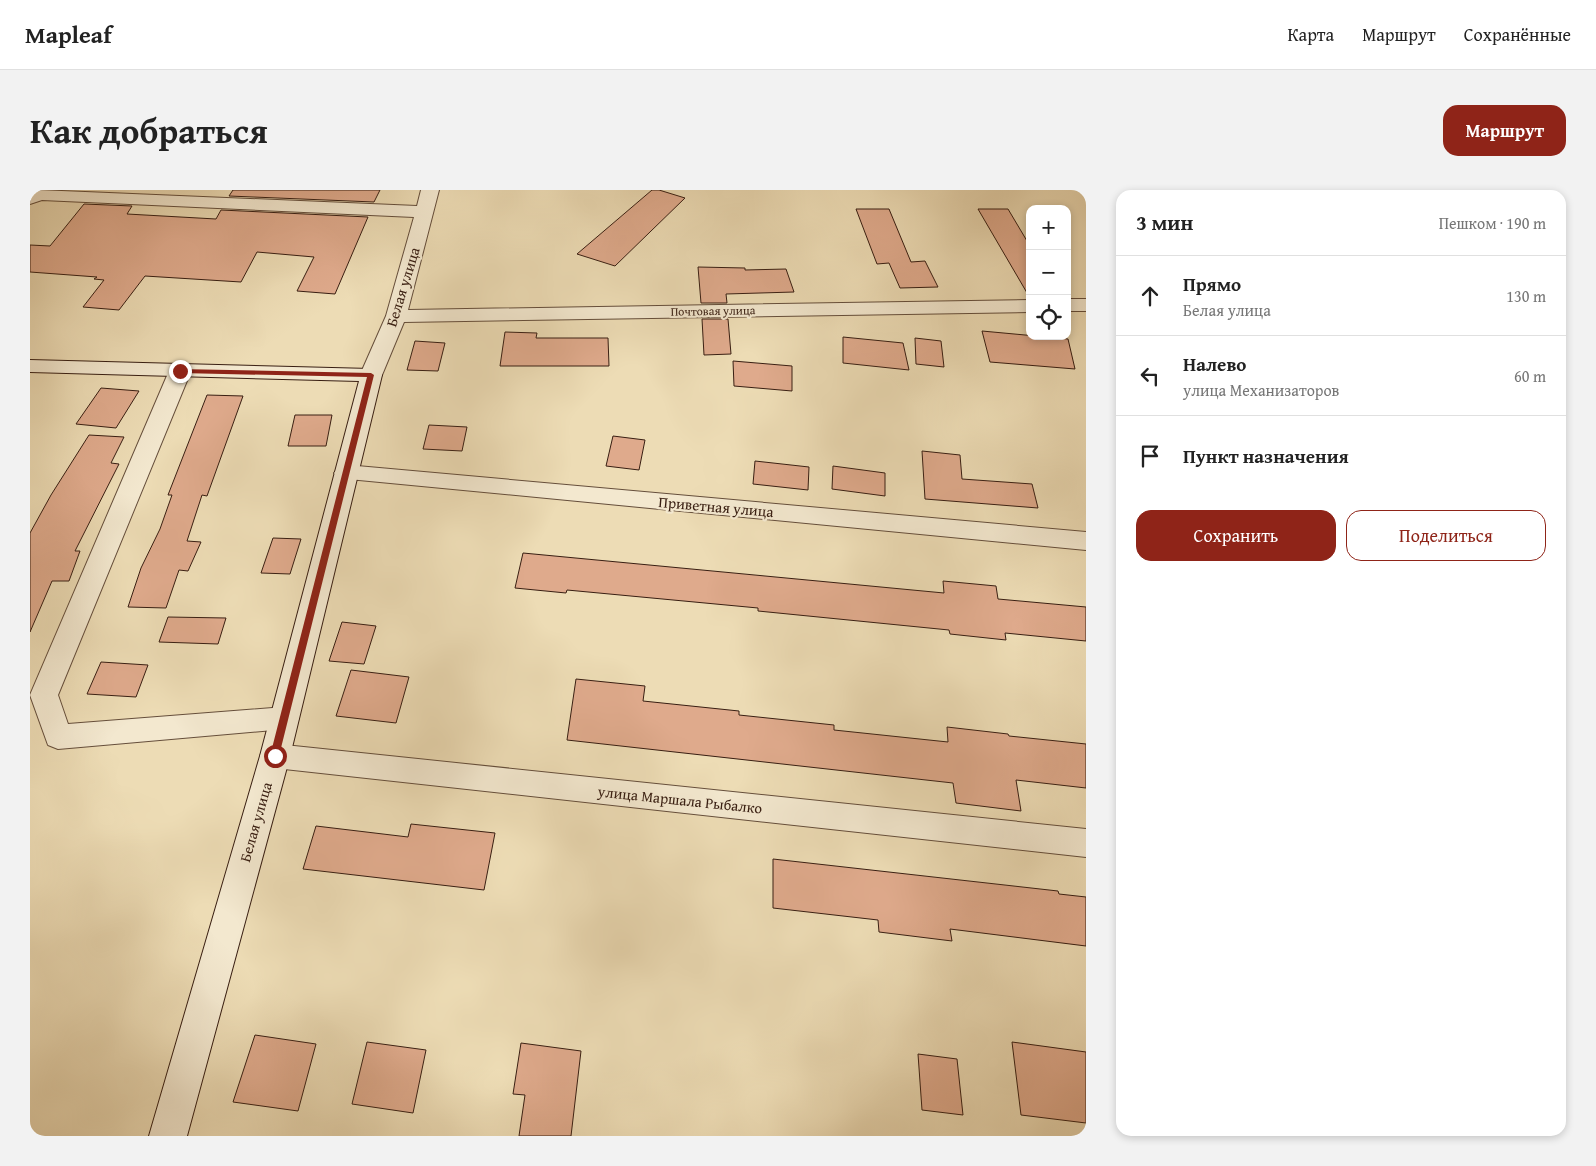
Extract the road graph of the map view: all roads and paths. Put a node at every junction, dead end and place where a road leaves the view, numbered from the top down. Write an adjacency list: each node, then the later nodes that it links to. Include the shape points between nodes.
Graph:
1 (430, 190): 3 (street, Белая улица)
2 (36, 195): 3 (street)
3 (424, 212): 7 (street, Белая улица)
4 (1071, 305): 5 (street)
5 (1086, 305)
6 (1026, 306): 7 (street, Почтовая улица)
7 (396, 316): 10 (street, Белая улица)
8 (30, 366): 9 (street)
9 (180, 371): 10 (street); 13 (street, via 44,695 58,736)
10 (371, 375): 11 (street, Белая улица)
11 (346, 474): 12 (street, Приветная улица); 13 (street, Белая улица)
12 (1086, 541)
13 (285, 718): 14 (street, Белая улица)
14 (275, 756): 15 (street, улица Маршала Рыбалко); 16 (street, Белая улица)
15 (1086, 843)
16 (168, 1136)

